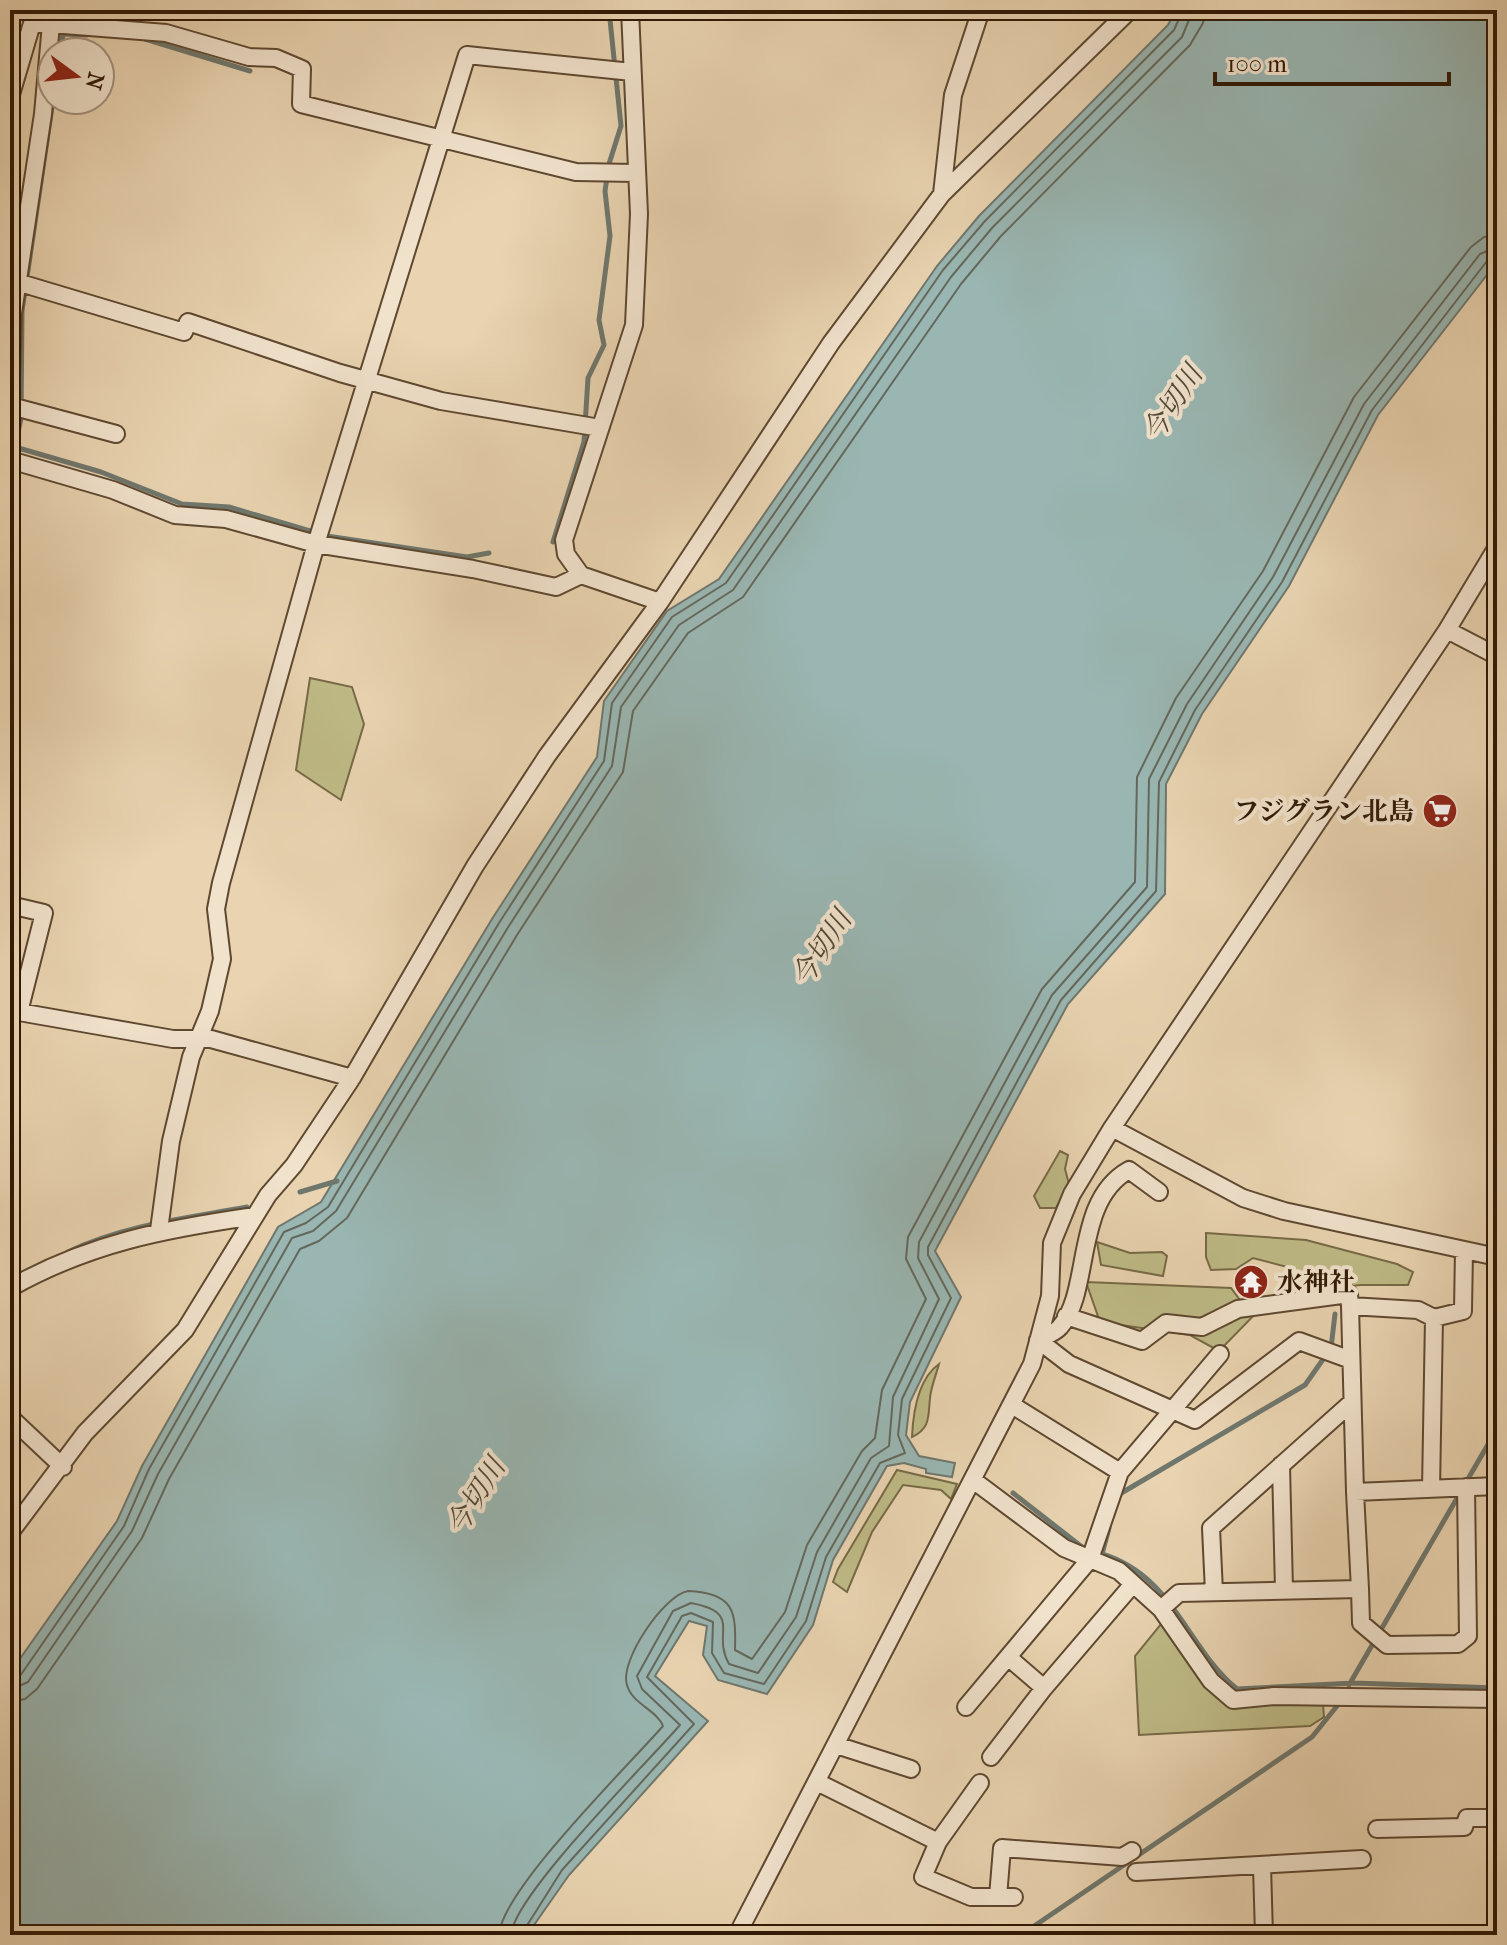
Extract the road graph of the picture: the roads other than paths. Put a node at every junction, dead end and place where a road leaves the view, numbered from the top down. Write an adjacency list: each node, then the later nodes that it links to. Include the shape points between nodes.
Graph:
1 (630, 10): 6 (street)
2 (981, 10): 10 (street, via 953,95)
3 (1130, 10): 10 (street)
4 (34, 17): 5 (street); 7 (street)
5 (51, 24): 8 (street, via 166,33 249,57 276,58 302,69 301,104); 11 (street)
6 (622, 71): 8 (street, via 467,55); 9 (street)
7 (10, 98)
8 (442, 139): 9 (street, via 576,172); 14 (street)
9 (636, 173): 16 (street, via 634,325)
10 (942, 194): 22 (street, via 831,343)
11 (24, 284): 12 (street); 14 (street, via 184,332 188,322)
12 (11, 313): 13 (street)
13 (12, 370): 15 (street)
14 (366, 380): 16 (street, via 441,401); 19 (street)
15 (16, 408): 17 (street)
16 (591, 426): 21 (street, via 564,540 566,554)
17 (116, 434)
18 (12, 460): 19 (street, via 175,515)
19 (318, 537): 21 (street, via 556,587); 26 (street, via 221,883 216,909 222,959)
20 (1497, 547): 23 (street)
21 (581, 575): 22 (street)
22 (660, 602): 27 (street, via 547,756 475,866)
23 (1447, 630): 24 (street); 28 (street)
24 (1497, 656)
25 (10, 905): 26 (street, via 44,913 19,1012)
26 (199, 1040): 27 (street); 31 (street, via 171,1141)
27 (352, 1078): 30 (street)
28 (1112, 1128): 32 (street, via 1243,1198); 38 (street, via 1072,1194 1052,1243 1050,1296)
29 (1159, 1192): 36 (street, via 1129,1170 1114,1179 1087,1234)
30 (255, 1216): 31 (street); 46 (street, via 185,1330 85,1433)
31 (159, 1225): 34 (street)
32 (1464, 1250): 33 (street); 37 (street, via 1463,1311)
33 (1497, 1257)
34 (10, 1288)
35 (1350, 1306): 36 (street, via 1349,1294 1238,1309 1202,1327 1166,1323 1142,1341); 37 (street, via 1418,1310); 40 (street)
36 (1066, 1316): 38 (street, via 1059,1328)
37 (1434, 1318): 51 (street)
38 (1038, 1340): 42 (street); 43 (street, via 1069,1364)
39 (1220, 1354): 43 (street)
40 (1351, 1360): 41 (street); 43 (street, via 1299,1341 1195,1420)
41 (1351, 1403): 45 (street); 52 (street)
42 (1012, 1405): 47 (street); 48 (street)
43 (1172, 1411): 47 (street)
44 (10, 1417): 46 (street)
45 (1281, 1465): 57 (street); 58 (street, via 1211,1528)
46 (63, 1467): 53 (street)
47 (1120, 1472): 54 (street)
48 (973, 1480): 54 (street, via 1064,1548); 64 (street)
49 (1497, 1486): 50 (street)
50 (1466, 1487): 51 (street); 56 (street, via 1468,1636 1458,1644 1387,1645 1361,1623)
51 (1431, 1489): 52 (street)
52 (1355, 1492): 56 (street)
53 (10, 1533)
54 (1090, 1559): 55 (street, via 1119,1571); 60 (street)
55 (1133, 1584): 59 (street); 61 (street)
56 (1360, 1589): 57 (street)
57 (1284, 1590): 58 (street)
58 (1214, 1592): 59 (street, via 1179,1593)
59 (1161, 1609): 62 (street, via 1211,1681 1233,1700)
60 (1008, 1657): 61 (street); 63 (street)
61 (1044, 1688): 65 (street)
62 (1497, 1699)
63 (966, 1707)
64 (836, 1745): 66 (street); 67 (street)
65 (991, 1757)
66 (911, 1769)
67 (817, 1782): 71 (street); 76 (street)
68 (980, 1783): 71 (street)
69 (1497, 1818): 70 (street, via 1467,1818 1464,1827)
70 (1377, 1829)
71 (938, 1842): 72 (street, via 923,1877 971,1897 1006,1897 1002,1848 1122,1857)
72 (1132, 1851)
73 (1362, 1859): 74 (street)
74 (1262, 1866): 75 (street); 77 (street)
75 (1136, 1872)
76 (737, 1935)
77 (1264, 1935)

